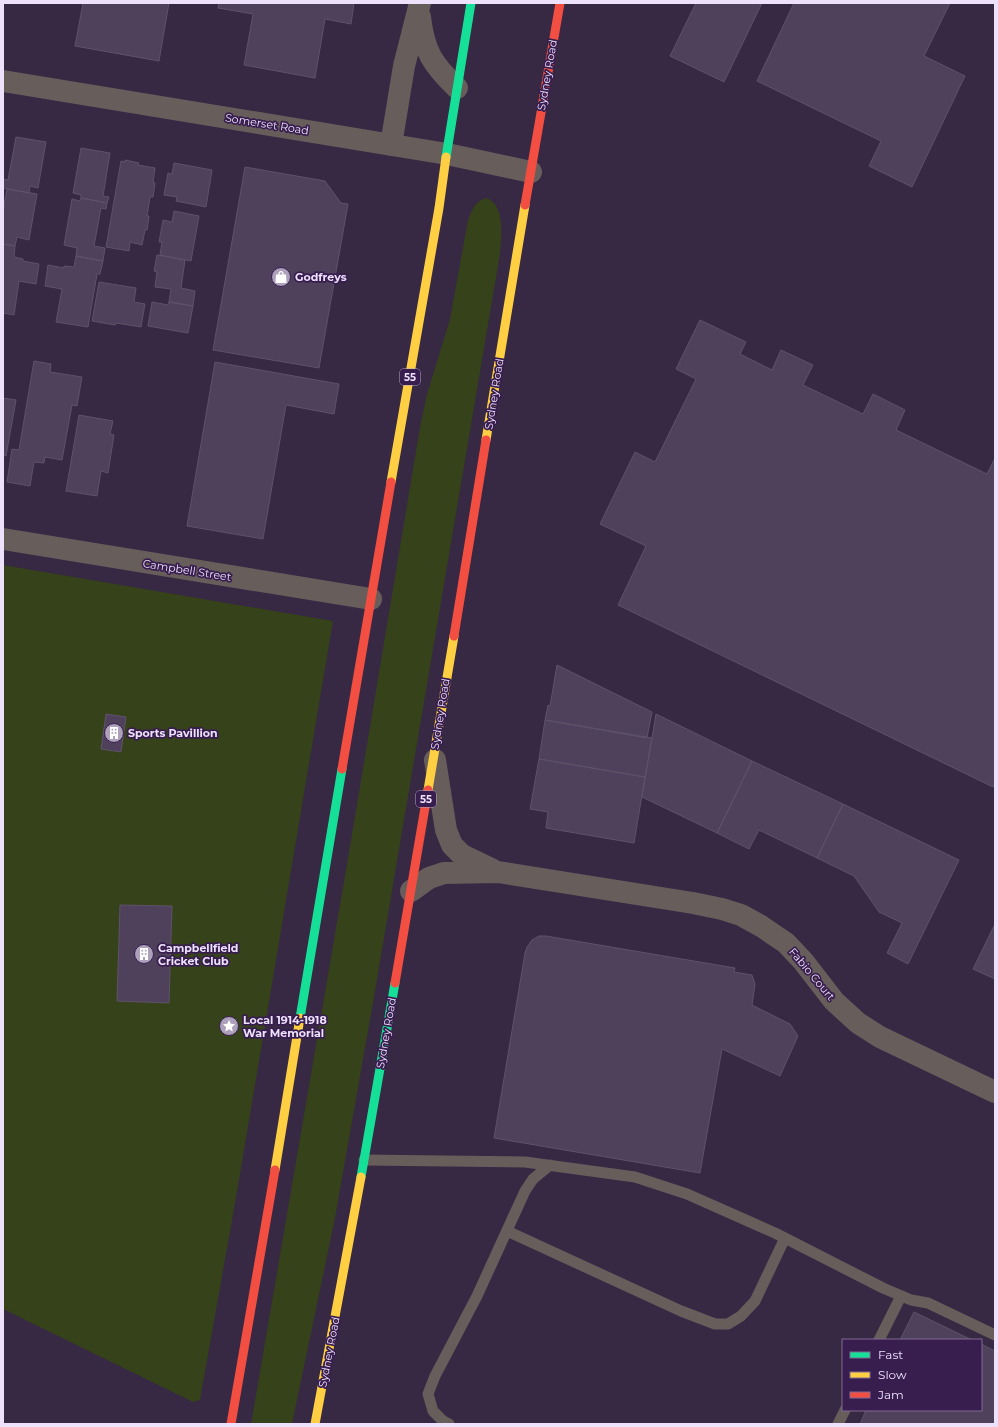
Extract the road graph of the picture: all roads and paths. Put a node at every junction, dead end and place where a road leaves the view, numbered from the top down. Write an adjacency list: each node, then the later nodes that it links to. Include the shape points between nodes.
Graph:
1 (471, 3): 5 (highway, 55)
2 (560, 3): 8 (highway, Sydney Road / 55)
3 (420, 7): 5 (street, via 422,36 430,57 440,72); 6 (street, via 404,66)
4 (3, 81): 6 (street, Somerset Road)
5 (457, 88): 7 (highway, 55)
6 (392, 145): 7 (street, Somerset Road)
7 (447, 154): 8 (street, Somerset Road); 10 (highway, 55)
8 (531, 172): 11 (highway, Sydney Road / 55)
9 (3, 540): 10 (street, Campbell Street)
10 (371, 599): 23 (highway, 55)
11 (434, 754): 12 (street, Fabio Court, via 446,830 452,845 462,855); 13 (highway, Sydney Road / 55)
12 (498, 872): 13 (street, Fabio Court, via 444,873 429,878); 14 (street, Fabio Court, via 694,903 741,915 786,943 834,1001 858,1023 880,1037)
13 (411, 891): 15 (highway, Sydney Road / 55)
14 (995, 1092)
15 (364, 1160): 16 (lane, via 525,1162); 24 (highway, Sydney Road / 55)
16 (550, 1166): 17 (lane, via 533,1179 525,1191); 18 (lane, via 635,1177 687,1194)
17 (507, 1231): 18 (lane, via 681,1311 715,1324 728,1324 741,1316 755,1301); 25 (lane, via 428,1394 433,1410)
18 (785, 1238): 19 (lane)
19 (901, 1296): 20 (lane, via 928,1303); 21 (lane)
20 (995, 1335)
21 (880, 1339)
22 (844, 1411): 26 (lane)
23 (231, 1424)
24 (315, 1424)
25 (449, 1424)
26 (838, 1424)

